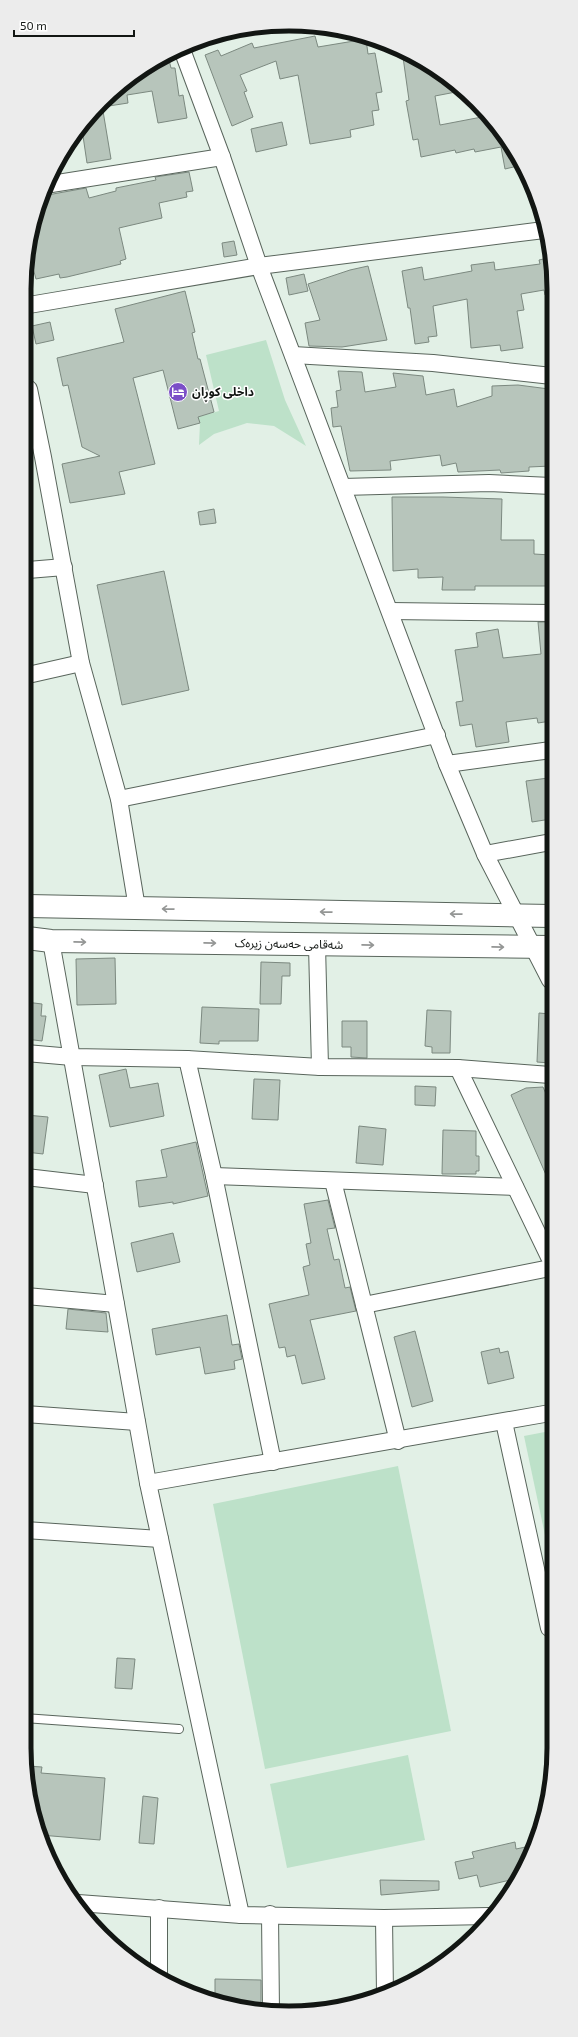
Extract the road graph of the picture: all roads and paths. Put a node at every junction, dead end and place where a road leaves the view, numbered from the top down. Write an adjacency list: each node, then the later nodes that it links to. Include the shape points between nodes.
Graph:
1 (183, 54): 2 (street)
2 (222, 157): 3 (street); 5 (street)
3 (54, 184)
4 (540, 231): 5 (street)
5 (259, 266): 6 (street); 7 (street)
6 (31, 305)
7 (293, 355): 8 (street, via 433,363); 12 (street)
8 (547, 375)
9 (31, 415): 10 (street)
10 (36, 458): 13 (street)
11 (547, 486): 12 (street, via 489,483)
12 (343, 487): 15 (street)
13 (64, 567): 14 (street); 17 (street)
14 (31, 570)
15 (390, 611): 16 (street); 19 (street)
16 (547, 613)
17 (81, 663): 18 (street); 22 (street)
18 (31, 674)
19 (437, 735): 21 (street); 22 (street)
20 (547, 751): 21 (street)
21 (447, 764): 24 (street)
22 (119, 798): 26 (street)
23 (547, 843): 24 (street)
24 (484, 854): 27 (street)
25 (31, 906): 26 (main road)
26 (137, 908): 27 (main road, one-way to 26)
27 (517, 915): 28 (main road); 32 (street)
28 (547, 916)
29 (31, 938): 30 (main road, شەقامی حەسەن زیرەک)
30 (51, 941): 31 (main road, شەقامی حەسەن زیرەک, one-way to 31); 35 (street)
31 (317, 945): 32 (main road, شەقامی حەسەن زیرەک, one-way to 32); 37 (street)
32 (541, 947): 33 (street)
33 (547, 969)
34 (31, 1053): 35 (street)
35 (72, 1057): 36 (street); 43 (street)
36 (187, 1059): 37 (street); 40 (street)
37 (320, 1068): 38 (street)
38 (458, 1068): 39 (street); 44 (street)
39 (547, 1075)
40 (214, 1176): 42 (street); 55 (street)
41 (31, 1177): 43 (street)
42 (333, 1181): 44 (street); 49 (street)
43 (95, 1185): 48 (street)
44 (515, 1187): 45 (street)
45 (547, 1253)
46 (547, 1269): 49 (street)
47 (31, 1296): 48 (street)
48 (116, 1304): 52 (street)
49 (364, 1305): 54 (street)
50 (31, 1414): 52 (street)
51 (547, 1414): 53 (street)
52 (138, 1422): 56 (street)
53 (504, 1422): 54 (street); 59 (street)
54 (398, 1441): 55 (street)
55 (273, 1462): 56 (street)
56 (148, 1483): 58 (street)
57 (31, 1530): 58 (street)
58 (160, 1538): 65 (street)
59 (547, 1619)
60 (31, 1718): 61 (lane)
61 (179, 1729)
62 (83, 1904): 63 (street)
63 (159, 1908): 65 (street); 68 (street)
64 (270, 1914): 65 (street); 67 (street); 70 (street)
65 (241, 1915)
66 (485, 1916): 67 (street)
67 (384, 1918): 69 (street)
68 (159, 1970)
69 (385, 1987)
70 (271, 2005)

